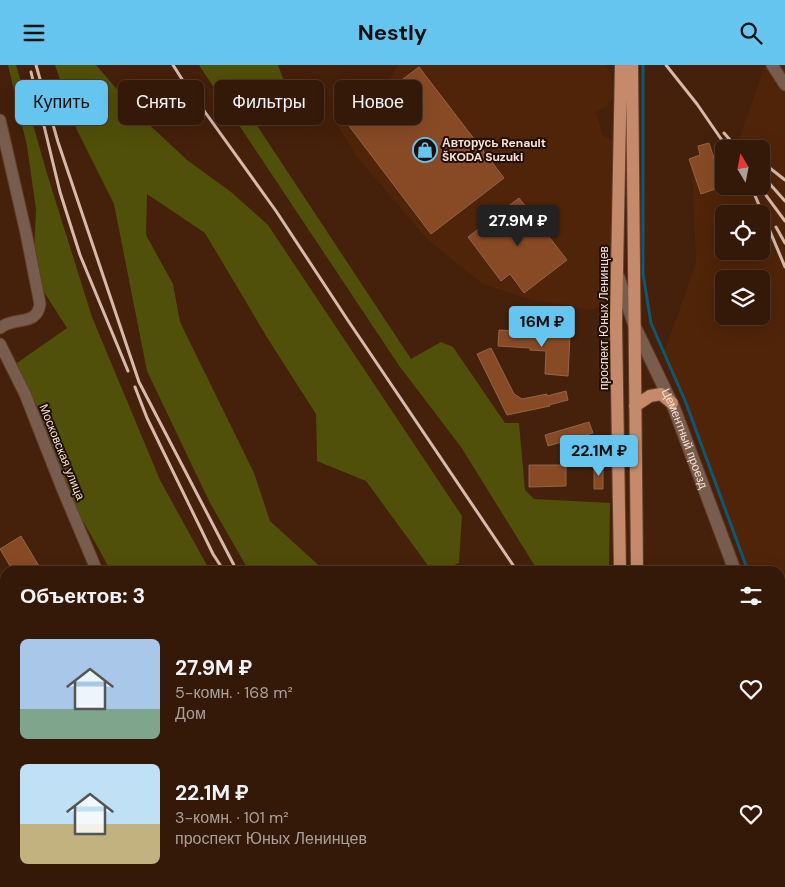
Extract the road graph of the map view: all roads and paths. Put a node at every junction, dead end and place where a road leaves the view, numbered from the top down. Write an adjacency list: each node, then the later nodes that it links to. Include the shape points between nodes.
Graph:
1 (621, 65): 6 (main road, проспект Юных Ленинцев)
2 (632, 65): 8 (main road)
3 (772, 65): 4 (street)
4 (785, 85)
5 (0, 120): 9 (street, via 40,304 34,317)
6 (617, 275): 7 (main road, проспект Юных Ленинцев); 8 (street, Цементный проезд)
7 (616, 323): 8 (street); 14 (main road, проспект Юных Ленинцев)
8 (635, 327): 11 (street, Цементный проезд); 12 (main road)
9 (0, 328)
10 (0, 344): 13 (street, Московская улица, via 25,394)
11 (672, 403): 12 (main road, via 661,394 650,396); 16 (street, Цементный проезд)
12 (635, 407): 15 (main road)
13 (95, 566)
14 (620, 566)
15 (637, 566)
16 (733, 566)

